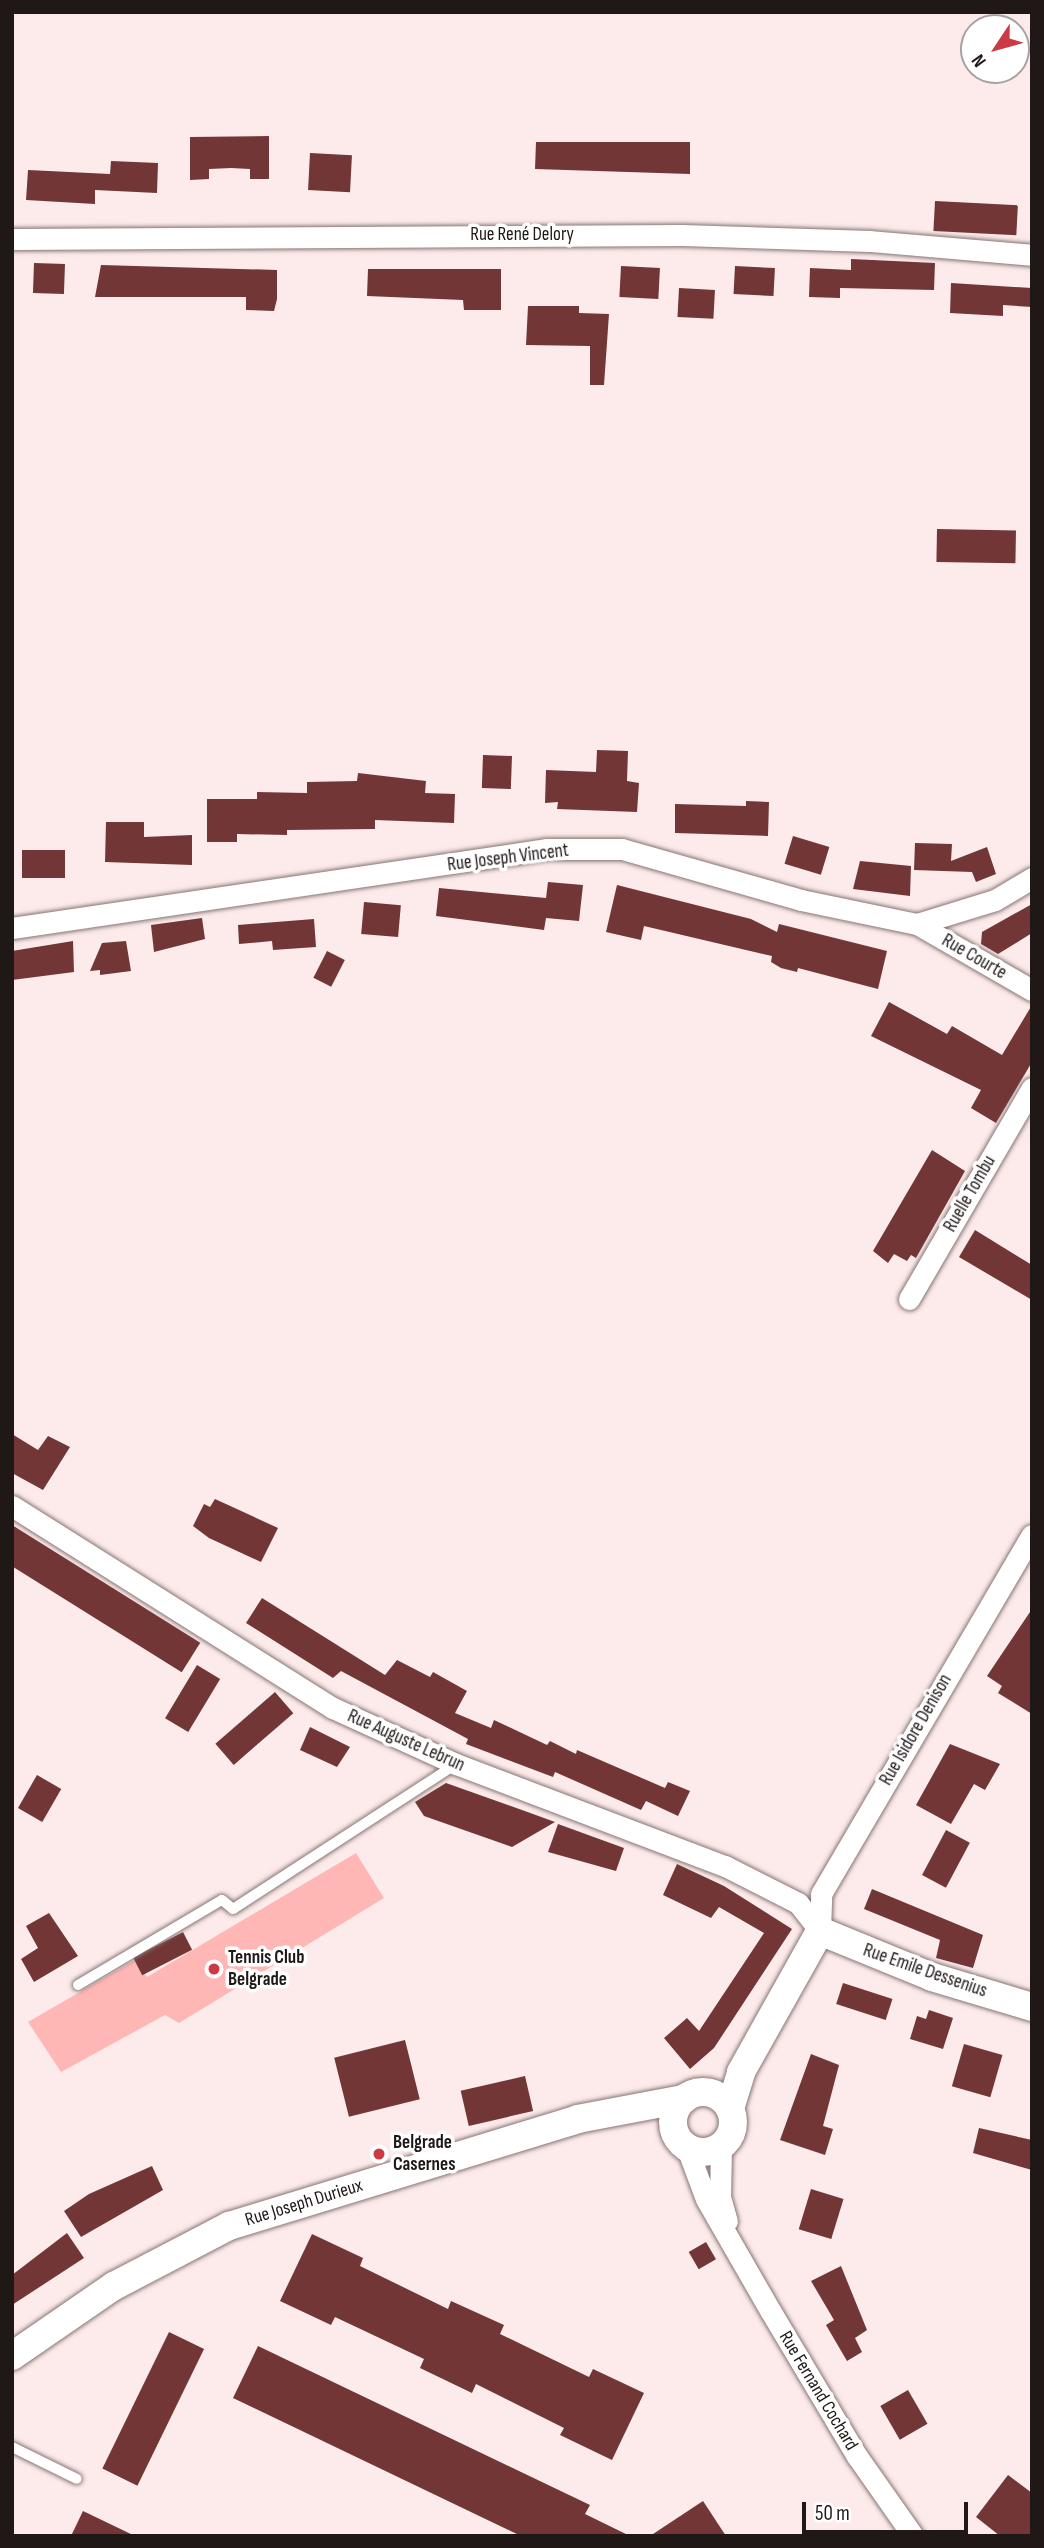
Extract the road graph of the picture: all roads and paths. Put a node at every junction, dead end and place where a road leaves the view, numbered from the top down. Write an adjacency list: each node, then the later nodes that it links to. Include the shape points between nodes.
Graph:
1 (12, 239): 2 (street, Rue René Delory, via 682,235 870,241)
2 (1032, 255)
3 (1032, 878): 4 (street, Rue Joseph Vincent, via 995,900)
4 (917, 924): 5 (street, Rue Joseph Vincent, via 801,900 622,849 547,849); 6 (street, Rue Courte)
5 (12, 928)
6 (1032, 990)
7 (1032, 1088): 8 (street, Ruelle Tombu)
8 (909, 1299)
9 (12, 1506): 11 (street, Rue Auguste Lebrun, via 333,1708)
10 (1032, 1535): 12 (street, Rue Isidore Denison, via 821,1894)
11 (456, 1764): 12 (street, Rue Auguste Lebrun, via 725,1866 797,1903); 13 (lane, via 233,1909 222,1900)
12 (820, 1931): 14 (street, Rue Emile Dessenius, via 932,1977); 15 (street, Rue Joseph Durieux, via 740,2072)
13 (78, 1985)
14 (1032, 2007)
15 (708, 2100): 16 (street, Rue Joseph Durieux); 17 (street, via 674,2112); 18 (street, via 732,2130)
16 (623, 2109): 17 (street); 20 (street, Rue Joseph Durieux, via 229,2226 114,2286)
17 (680, 2138): 18 (street, via 701,2152); 19 (street, Rue Fernand Cochard, via 706,2199)
18 (721, 2147): 19 (street, Rue Fernand Cochard, via 720,2197)
19 (733, 2240): 23 (street, Rue Fernand Cochard, via 857,2456)
20 (12, 2356)
21 (12, 2447): 22 (lane)
22 (77, 2479)
23 (912, 2536)

